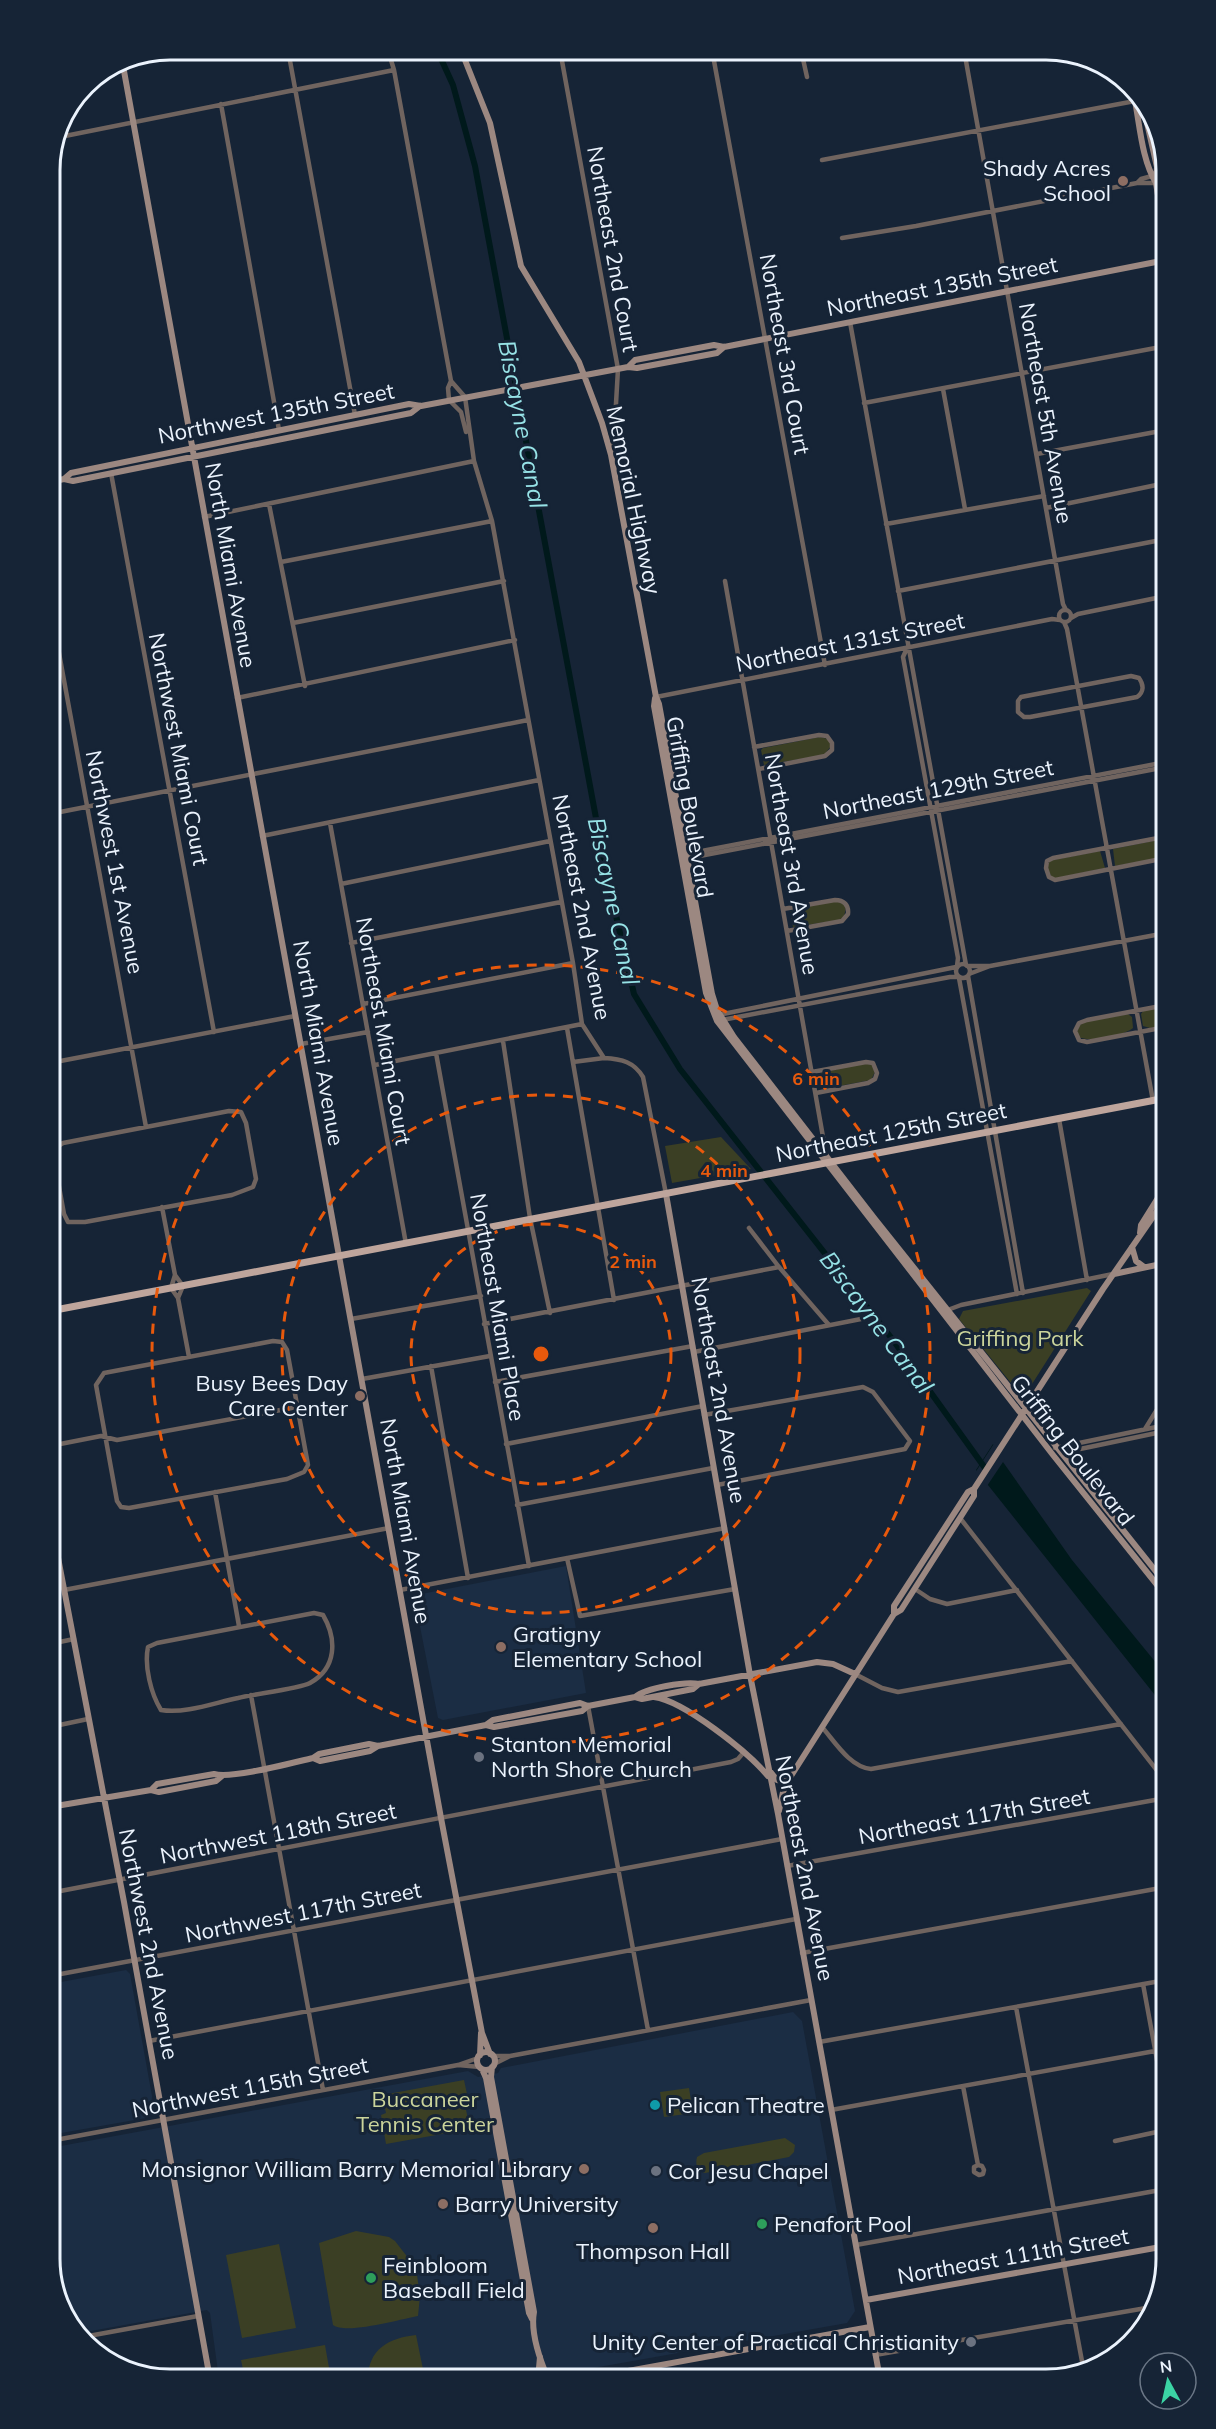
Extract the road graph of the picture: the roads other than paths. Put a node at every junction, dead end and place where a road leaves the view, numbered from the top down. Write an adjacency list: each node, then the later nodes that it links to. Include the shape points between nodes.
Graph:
1 (290, 60): 11 (street)
2 (391, 60): 9 (street)
3 (465, 60): 32 (street, Memorial Highway, via 490,123 521,266)
4 (562, 60): 30 (street, Northeast 2nd Court)
5 (714, 60): 28 (street, Northeast 3rd Court)
6 (803, 60): 10 (street)
7 (966, 60): 17 (street, Northeast 5th Avenue)
8 (124, 70): 15 (street, North Miami Avenue)
9 (394, 70): 11 (street); 33 (street)
10 (807, 77)
11 (295, 89): 13 (street); 39 (street)
12 (1131, 100): 17 (street)
13 (221, 104): 15 (street); 40 (street)
14 (1139, 113): 20 (street)
15 (133, 122): 18 (street); 43 (street, North Miami Avenue)
16 (1146, 125): 20 (street)
17 (978, 131): 19 (street); 23 (street, Northeast 5th Avenue)
18 (66, 136)
19 (822, 160)
20 (1155, 175): 21 (street); 22 (street)
21 (1137, 183): 22 (street); 23 (street)
22 (1156, 183)
23 (993, 211): 24 (street); 26 (street, Northeast 5th Avenue)
24 (842, 238)
25 (1156, 262): 26 (street, Northeast 135th Street)
26 (1008, 292): 27 (street, Northeast 135th Street); 31 (street, Northeast 5th Avenue)
27 (850, 322): 28 (street, Northeast 135th Street); 37 (street)
28 (765, 339): 30 (street, Northeast 135th Street, via 634,360 628,367); 72 (street, Northeast 3rd Court)
29 (1156, 347): 31 (street)
30 (618, 369): 32 (street, Northeast 135th Street); 45 (street, Northeast 2nd Court)
31 (1022, 373): 34 (street); 44 (street, Northeast 5th Avenue)
32 (585, 375): 35 (street, Northeast 135th Street); 45 (street, Memorial Highway)
33 (451, 381): 35 (street); 36 (street)
34 (943, 389): 37 (street); 56 (street)
35 (465, 397): 36 (street, Northeast 135th Street); 42 (street, Northeast 2nd Avenue)
36 (449, 400): 38 (street, Northeast 135th Street); 42 (street, Northeast 2nd Avenue, via 461,412)
37 (864, 403): 59 (street)
38 (421, 406): 39 (street, Northwest 135th Street, via 409,404); 46 (street, Northwest 135th Street, via 411,413)
39 (355, 415): 40 (street, Northwest 135th Street)
40 (279, 430): 43 (street, Northwest 135th Street)
41 (1156, 432): 44 (street)
42 (470, 440): 48 (street, Northeast 2nd Avenue)
43 (192, 448): 46 (street, North Miami Avenue); 47 (street, Northwest 135th Street)
44 (1037, 454): 53 (street, Northeast 5th Avenue)
45 (610, 455): 76 (street, Memorial Highway)
46 (193, 457): 49 (street, Northwest 135th Street); 57 (street, North Miami Avenue)
47 (142, 458): 49 (street, via 135,464 112,468); 50 (street, Northwest 135th Street, via 71,473)
48 (474, 461): 54 (street); 58 (street, Northeast 2nd Avenue)
49 (111, 473): 50 (street, Northwest 135th Street, via 73,481); 87 (street, Northwest Miami Court)
50 (64, 479): 51 (street, Northwest 135th Street)
51 (60, 480)
52 (1156, 485): 55 (street)
53 (1044, 496): 55 (street, Northeast 5th Avenue); 56 (street)
54 (269, 504): 57 (street); 62 (street)
55 (1046, 508): 61 (street, Northeast 5th Avenue)
56 (965, 509): 59 (street)
57 (204, 517): 77 (street, North Miami Avenue)
58 (492, 520): 62 (street); 63 (street, Northeast 2nd Avenue)
59 (885, 524): 65 (street)
60 (1156, 541): 61 (street)
61 (1057, 561): 65 (street); 67 (street, Northeast 5th Avenue)
62 (281, 562): 68 (street)
63 (504, 581): 68 (street); 69 (street, Northeast 2nd Avenue)
64 (725, 581): 73 (street, Northeast 3rd Avenue)
65 (898, 591): 70 (street)
66 (1156, 598): 67 (street, Northeast 131st Street)
67 (1065, 616): 70 (street, Northeast 131st Street); 74 (street, Northeast 5th Avenue)
68 (293, 623): 75 (street)
69 (515, 640): 75 (street); 79 (street, Northeast 2nd Avenue)
70 (908, 646): 72 (street, Northeast 131st Street); 89 (street, via 903,657)
71 (60, 659): 88 (street, Northwest 1st Avenue)
72 (825, 665): 73 (street, Northeast 131st Street)
73 (742, 681): 76 (street, Northeast 131st Street); 80 (street, Northeast 3rd Avenue)
74 (1077, 685): 78 (street, Northeast 5th Avenue); 78 (street, via 1022,697 1017,708 1019,714 1027,717); 78 (street, via 1131,676 1139,678 1143,685 1137,696)
75 (305, 686): 77 (street)
76 (656, 697): 97 (street, Griffing Boulevard, via 654,706)
77 (237, 698): 84 (street, North Miami Avenue)
78 (1082, 707): 85 (street, Northeast 5th Avenue)
79 (528, 720): 84 (street); 86 (street, Northeast 2nd Avenue)
80 (754, 747): 82 (street, Northeast 3rd Avenue); 82 (street, via 819,735 827,736 832,743 832,750 825,756)
81 (1156, 764): 85 (street, Northeast 129th Street)
82 (759, 769): 94 (street, Northeast 3rd Avenue)
83 (1156, 769): 85 (street, Northeast 129th Street)
84 (251, 774): 87 (street); 92 (street, North Miami Avenue)
85 (1094, 778): 89 (street, Northeast 129th Street); 96 (street, Northeast 5th Avenue)
86 (539, 780): 91 (street); 95 (street, Northeast 2nd Avenue)
87 (170, 790): 88 (street); 122 (street, Northwest Miami Court)
88 (87, 806): 90 (street); 127 (street, Northwest 1st Avenue)
89 (934, 809): 94 (street, Northeast 129th Street); 108 (street); 110 (street)
90 (60, 812)
91 (330, 823): 92 (street); 100 (street, Northeast Miami Court)
92 (262, 836): 117 (street, North Miami Avenue)
93 (1156, 838): 96 (street)
94 (771, 840): 97 (street, Northeast 129th Street); 102 (street, Northeast 3rd Avenue)
95 (550, 841): 100 (street); 101 (street, Northeast 2nd Avenue)
96 (1107, 848): 99 (street, Northeast 5th Avenue); 99 (street, via 1050,859 1047,874 1055,880)
97 (684, 857): 118 (street, Griffing Boulevard, via 706,993)
98 (1156, 860): 99 (street)
99 (1111, 869): 105 (street, Northeast 5th Avenue)
100 (341, 884): 106 (street, Northeast Miami Court)
101 (561, 902): 106 (street); 107 (street, Northeast 2nd Avenue)
102 (783, 909): 103 (street, Northeast 3rd Avenue); 103 (street, via 835,900 848,907 842,921)
103 (788, 931): 113 (street, Northeast 3rd Avenue)
104 (1156, 935): 105 (street)
105 (1124, 941): 109 (street); 116 (street, Northeast 5th Avenue)
106 (351, 943): 114 (street, Northeast Miami Court)
107 (573, 963): 114 (street); 119 (street, Northeast 2nd Avenue)
108 (967, 965): 109 (street); 110 (street); 111 (street)
109 (990, 966): 111 (street)
110 (957, 967): 112 (street); 113 (street)
111 (969, 975): 112 (street); 128 (street)
112 (959, 977): 113 (street); 128 (street)
113 (800, 1002): 118 (street); 134 (street, Northeast 3rd Avenue)
114 (363, 1004): 123 (street, Northeast Miami Court)
115 (1156, 1007): 116 (street)
116 (1136, 1011): 124 (street, Northeast 5th Avenue); 124 (street, via 1083,1021 1076,1034 1079,1040 1087,1041)
117 (295, 1016): 122 (street); 126 (street, North Miami Avenue)
118 (718, 1018): 142 (street, Griffing Boulevard); 143 (street, Griffing Boulevard)
119 (582, 1024): 120 (street); 130 (street, Northeast 2nd Avenue)
120 (567, 1028): 125 (street); 132 (street)
121 (1156, 1029): 124 (street)
122 (214, 1032): 127 (street)
123 (368, 1032): 126 (street); 133 (street, Northeast Miami Court)
124 (1140, 1032): 137 (street, Northeast 5th Avenue)
125 (503, 1041): 129 (street); 150 (street)
126 (301, 1044): 156 (street, North Miami Avenue)
127 (133, 1048): 131 (street); 139 (street, Northwest 1st Avenue)
128 (977, 1051): 140 (street)
129 (436, 1053): 133 (street); 152 (street, Northeast Miami Place)
130 (604, 1058): 132 (street); 145 (street, Northeast 2nd Avenue, via 621,1059 637,1067 643,1077)
131 (60, 1061)
132 (573, 1062): 148 (street)
133 (375, 1065): 154 (street, Northeast Miami Court)
134 (812, 1072): 135 (street, Northeast 3rd Avenue); 135 (street, via 866,1062 873,1063 877,1073 868,1083)
135 (816, 1093): 142 (street, Northeast 3rd Avenue)
136 (1156, 1100): 137 (main road, Northeast 125th Street)
137 (1153, 1101): 138 (main road, Northeast 125th Street)
138 (1059, 1119): 140 (main road, Northeast 125th Street); 162 (street)
139 (146, 1127): 141 (street); 147 (street, via 229,1111 241,1112 246,1124 256,1179 253,1187 232,1195)
140 (991, 1132): 143 (main road, Northeast 125th Street); 166 (street)
141 (60, 1145)
142 (826, 1154): 143 (street, Griffing Boulevard)
143 (829, 1162): 145 (main road, Northeast 125th Street); 171 (street, Griffing Boulevard)
144 (60, 1192): 147 (street, via 68,1222)
145 (666, 1194): 148 (main road, Northeast 125th Street); 163 (street, Northeast 2nd Avenue)
146 (1156, 1202): 153 (street)
147 (162, 1207): 161 (street)
148 (598, 1208): 150 (main road, Northeast 125th Street); 169 (street)
149 (1156, 1214): 153 (street)
150 (530, 1218): 152 (main road, Northeast 125th Street); 172 (street)
151 (749, 1228): 158 (street)
152 (469, 1233): 154 (main road, Northeast 125th Street); 167 (street, Northeast Miami Place)
153 (1140, 1233): 155 (street)
154 (406, 1244): 156 (main road, Northeast 125th Street)
155 (1132, 1246): 159 (street, via 1134,1259); 160 (street)
156 (340, 1256): 164 (main road, Northeast 125th Street); 174 (street, North Miami Avenue)
157 (1156, 1265): 159 (street)
158 (779, 1267): 163 (street); 176 (street)
159 (1144, 1267): 160 (street)
160 (1113, 1274): 162 (street); 185 (street)
161 (175, 1275): 164 (street); 165 (street)
162 (1087, 1280): 166 (street)
163 (683, 1284): 169 (street); 177 (street, Northeast 2nd Avenue)
164 (183, 1286): 165 (main road, Northeast 125th Street); 168 (street)
165 (171, 1288): 168 (street); 170 (main road, Northeast 125th Street)
166 (1020, 1293): 171 (street)
167 (481, 1296): 174 (street); 175 (street, Northeast Miami Place)
168 (178, 1298): 179 (street)
169 (614, 1300): 172 (street)
170 (60, 1309)
171 (945, 1311): 185 (street, Griffing Boulevard); 187 (street, Griffing Boulevard)
172 (550, 1312): 175 (street)
173 (861, 1318): 176 (street)
174 (351, 1319): 181 (street, North Miami Avenue)
175 (484, 1324): 178 (street, Northeast Miami Place)
176 (829, 1325): 177 (street)
177 (694, 1349): 182 (street); 183 (street, Northeast 2nd Avenue)
178 (490, 1356): 180 (street); 182 (street, Northeast Miami Place)
179 (189, 1358): 184 (street, via 282,1342 287,1350); 192 (street, via 104,1373 96,1385)
180 (431, 1366): 181 (street); 210 (street)
181 (362, 1379): 203 (street, North Miami Avenue)
182 (495, 1382): 194 (street, Northeast Miami Place)
183 (703, 1406): 188 (street, Northeast 2nd Avenue); 194 (street)
184 (297, 1407): 192 (street, via 117,1440); 200 (street, via 308,1465 304,1472 287,1479)
185 (1026, 1407): 187 (street); 195 (street, Griffing Boulevard)
186 (1156, 1412): 190 (street)
187 (1022, 1414): 196 (street, Griffing Boulevard); 199 (street)
188 (704, 1415): 197 (street, Northeast 2nd Avenue); 198 (street, via 862,1387 873,1392 910,1441 905,1449)
189 (1156, 1427): 190 (street)
190 (1145, 1429): 195 (street)
191 (1156, 1433): 195 (street)
192 (105, 1438): 193 (street); 200 (street, via 121,1507)
193 (60, 1444)
194 (506, 1444): 201 (street, Northeast Miami Place)
195 (1060, 1450): 196 (street); 209 (street, Griffing Boulevard)
196 (1051, 1453): 211 (street, Griffing Boulevard)
197 (713, 1467): 198 (street, Northeast 2nd Avenue); 201 (street)
198 (717, 1485): 204 (street, Northeast 2nd Avenue)
199 (975, 1489): 202 (street); 217 (street, via 968,1492 904,1590 894,1606)
200 (215, 1492): 206 (street)
201 (517, 1505): 207 (street, Northeast Miami Place)
202 (960, 1518): 213 (street); 216 (street)
203 (389, 1528): 206 (street); 215 (street, North Miami Avenue)
204 (725, 1528): 205 (street); 212 (street, Northeast 2nd Avenue)
205 (567, 1558): 207 (street); 212 (street, via 580,1616)
206 (227, 1559): 214 (street); 218 (street)
207 (529, 1566): 210 (street)
208 (60, 1569): 214 (street, Northwest 2nd Avenue)
209 (1156, 1570)
210 (468, 1578): 215 (street)
211 (1156, 1582)
212 (735, 1589): 223 (street, Northeast 2nd Avenue)
213 (915, 1589): 216 (street, via 947,1604); 217 (street)
214 (64, 1590): 219 (street, Northwest 2nd Avenue)
215 (400, 1590): 233 (street, North Miami Avenue)
216 (1017, 1590): 221 (street)
217 (894, 1614): 222 (street)
218 (240, 1626): 225 (street, via 314,1612 323,1615 331,1638 332,1659 326,1670 309,1683); 225 (street, via 157,1643 148,1647 146,1656 154,1699 161,1710)
219 (74, 1639): 220 (street); 229 (street, Northwest 2nd Avenue)
220 (60, 1642)
221 (1072, 1661): 222 (street, via 898,1692); 230 (street)
222 (855, 1674): 223 (street, via 821,1662); 232 (street)
223 (750, 1675): 224 (street); 236 (street, Northeast 2nd Avenue)
224 (699, 1684): 226 (street, via 670,1686); 227 (street, via 693,1689)
225 (251, 1695): 235 (street)
226 (634, 1697): 227 (street); 228 (street)
227 (654, 1697): 234 (street, via 681,1706)
228 (588, 1706): 233 (street, via 580,1703); 240 (street)
229 (88, 1719): 231 (street); 241 (street, Northwest 2nd Avenue)
230 (1121, 1724): 232 (street, via 871,1769 855,1764); 237 (street)
231 (60, 1725)
232 (822, 1727): 239 (street)
233 (426, 1737): 235 (street, via 320,1761 313,1758); 245 (street, North Miami Avenue)
234 (744, 1752): 238 (street); 240 (street, Northwest 118th Street, via 731,1762)
235 (265, 1768): 241 (street, via 157,1784 151,1790); 247 (street)
236 (768, 1768): 238 (street, Northeast 2nd Avenue); 239 (street, via 777,1779)
237 (1156, 1768)
238 (770, 1778): 244 (street, Northeast 2nd Avenue)
239 (788, 1782): 244 (street)
240 (603, 1786): 245 (street, Northwest 118th Street); 249 (street)
241 (104, 1799): 243 (street); 250 (street, Northwest 2nd Avenue)
242 (1156, 1800): 248 (street, Northeast 117th Street)
243 (60, 1807)
244 (778, 1814): 246 (street, Northeast 2nd Avenue)
245 (441, 1818): 247 (street, Northwest 118th Street); 253 (street, North Miami Avenue)
246 (782, 1839): 248 (street, Northeast 2nd Avenue); 249 (street)
247 (280, 1850): 250 (street, Northwest 118th Street); 255 (street)
248 (787, 1866): 254 (street, Northeast 2nd Avenue)
249 (617, 1869): 253 (street); 256 (street)
250 (119, 1880): 252 (street, Northwest 118th Street); 258 (street, Northwest 2nd Avenue)
251 (1156, 1889): 257 (street)
252 (60, 1891)
253 (457, 1899): 255 (street, Northwest 117th Street); 260 (street, North Miami Avenue)
254 (796, 1919): 256 (street); 257 (street, Northeast 2nd Avenue)
255 (294, 1931): 258 (street, Northwest 117th Street); 265 (street)
256 (632, 1950): 260 (street); 266 (street)
257 (802, 1953): 263 (street, Northeast 2nd Avenue)
258 (135, 1960): 259 (street, Northwest 117th Street); 268 (street, Northwest 2nd Avenue)
259 (60, 1974)
260 (471, 1980): 265 (street); 267 (street, North Miami Avenue)
261 (1156, 1982): 262 (street)
262 (1143, 1984): 264 (street); 270 (street)
263 (811, 2000): 266 (street); 269 (street, Northeast 2nd Avenue)
264 (1016, 2007): 269 (street); 278 (street)
265 (307, 2011): 268 (street); 280 (street)
266 (648, 2030): 273 (street)
267 (482, 2033): 271 (street, North Miami Avenue); 272 (street, North Miami Avenue)
268 (149, 2041): 282 (street, Northwest 2nd Avenue)
269 (819, 2042): 281 (street, Northeast 2nd Avenue)
270 (1155, 2051): 274 (street); 278 (street)
271 (491, 2055): 272 (street); 273 (street); 276 (street, North Miami Avenue)
272 (479, 2056): 275 (street); 277 (street, North Miami Avenue)
273 (510, 2056): 276 (street)
274 (1156, 2056)
275 (458, 2066): 277 (street); 280 (street, Northwest 115th Street)
276 (493, 2066): 277 (street); 286 (street, via 491,2077)
277 (481, 2068): 286 (street)
278 (1028, 2074): 279 (street); 289 (street)
279 (963, 2086): 281 (street); 287 (street)
280 (323, 2090): 282 (street, Northwest 115th Street)
281 (831, 2110): 290 (street, Northeast 2nd Avenue)
282 (163, 2120): 284 (street, Northwest 115th Street); 295 (street, Northwest 2nd Avenue)
283 (1156, 2132): 285 (street)
284 (60, 2139)
285 (1115, 2140)
286 (504, 2159): 300 (street)
287 (978, 2165)
288 (1156, 2191): 289 (street)
289 (1054, 2209): 290 (street); 292 (street)
290 (856, 2245): 293 (street, Northeast 2nd Avenue)
291 (1156, 2248): 292 (street, Northeast 111th Street)
292 (1064, 2264): 293 (street, Northeast 111th Street); 296 (street)
293 (866, 2300): 297 (street, Northeast 2nd Avenue)
294 (1145, 2308): 296 (street)
295 (198, 2316): 298 (street); 302 (street, Northwest 2nd Avenue)
296 (1075, 2320): 299 (street); 301 (street)
297 (870, 2327): 299 (street, Northeast 2nd Avenue); 305 (street)
298 (91, 2336)
299 (876, 2355): 306 (street, Northeast 2nd Avenue)
300 (540, 2357): 303 (street); 304 (street)
301 (1082, 2363)
302 (208, 2369)
303 (540, 2369)
304 (544, 2369)
305 (639, 2369)
306 (878, 2369)

